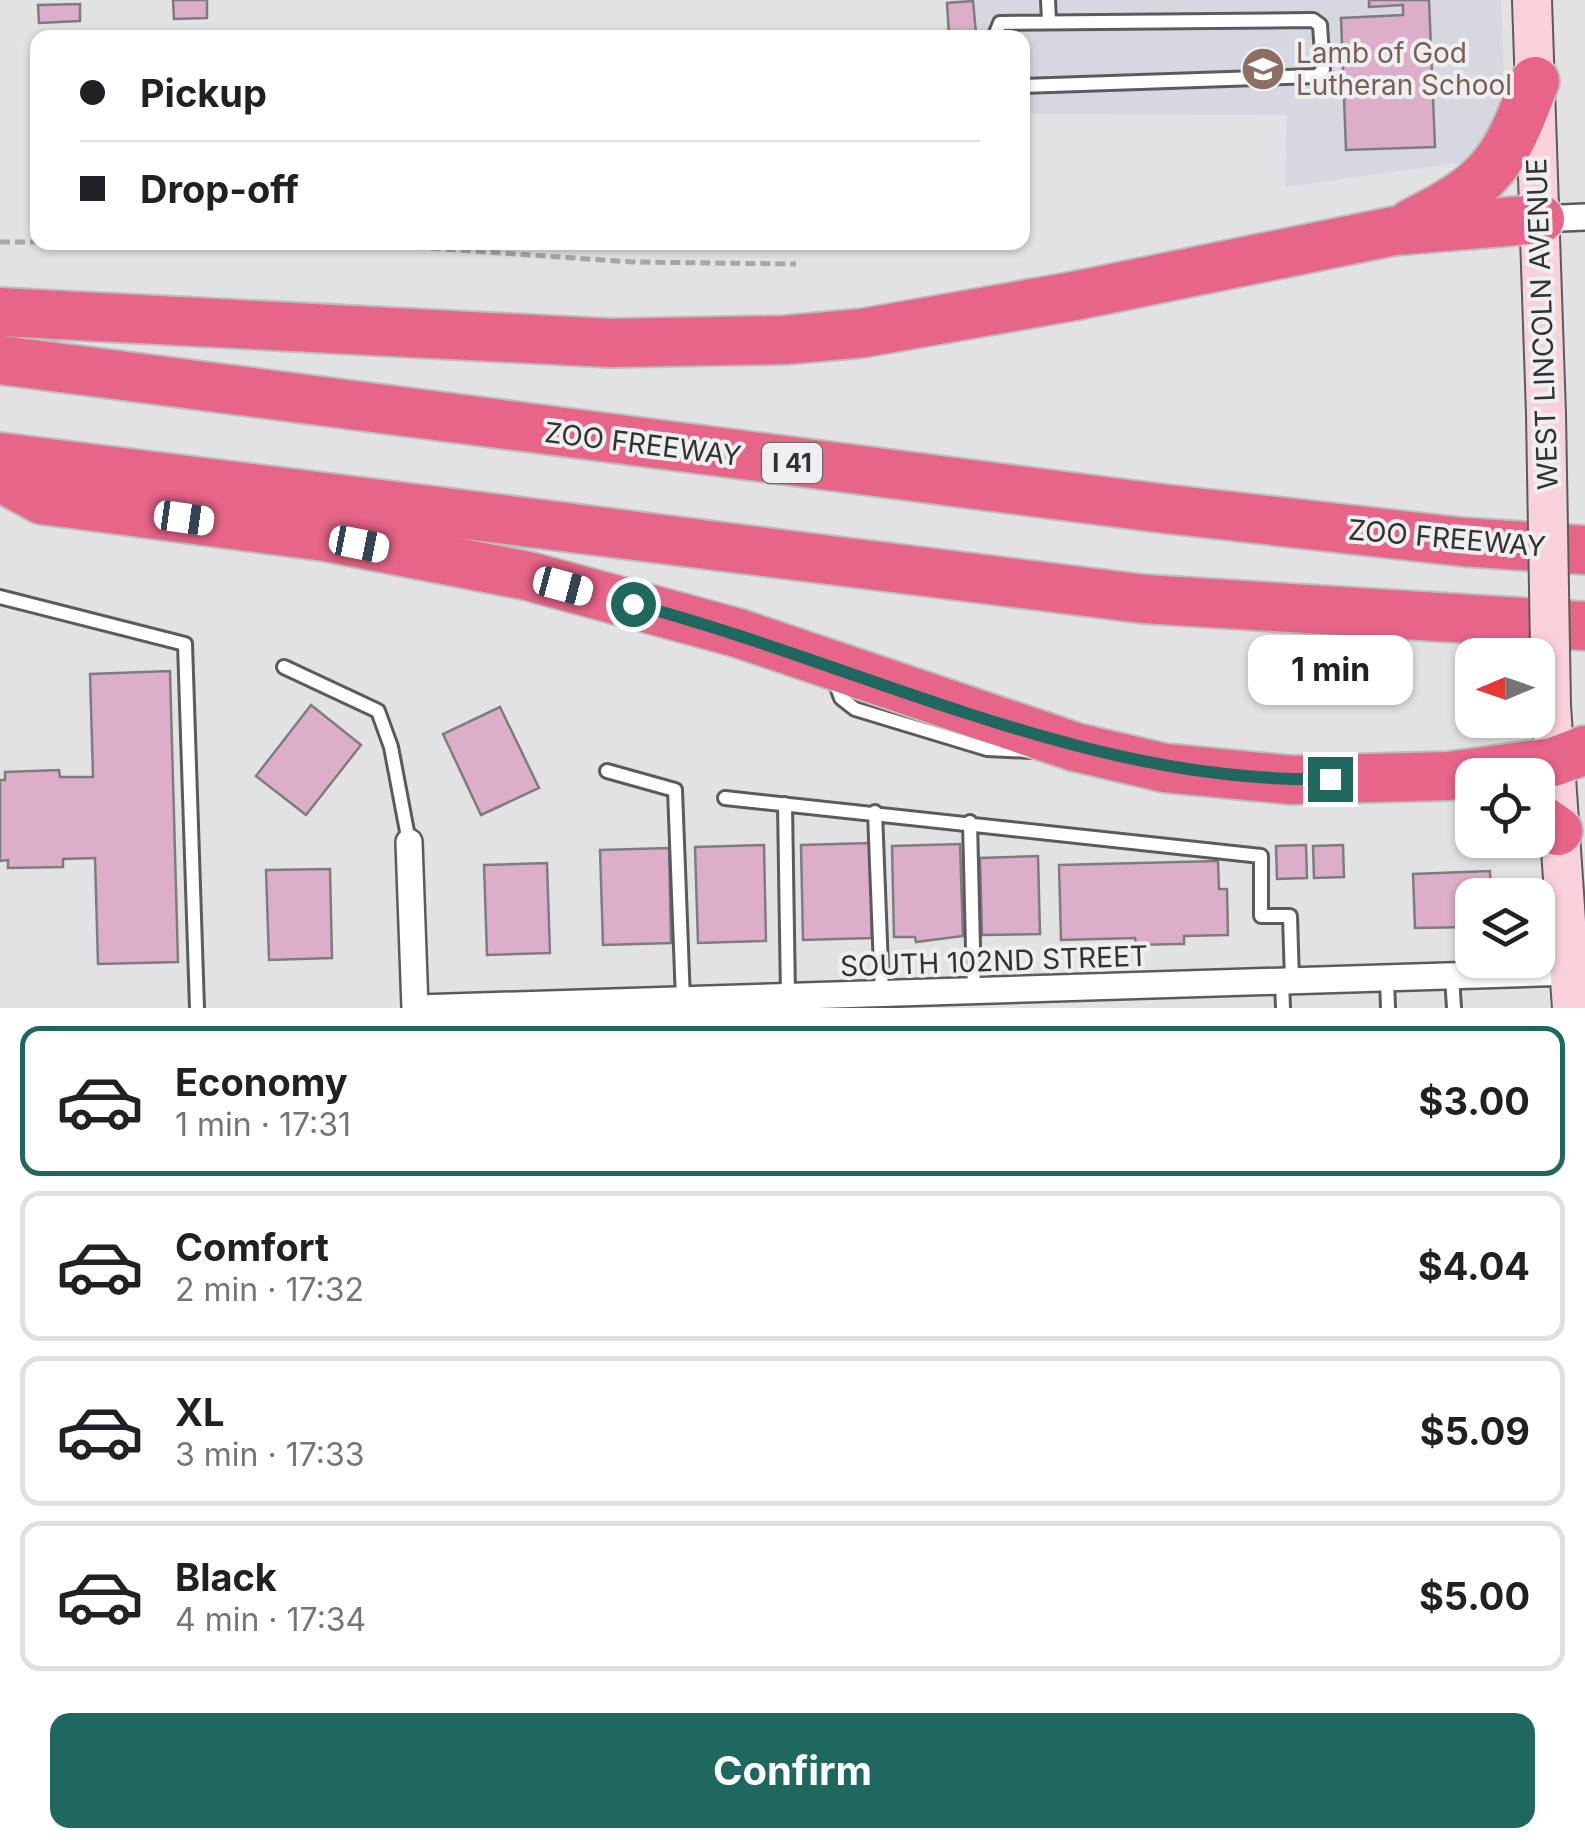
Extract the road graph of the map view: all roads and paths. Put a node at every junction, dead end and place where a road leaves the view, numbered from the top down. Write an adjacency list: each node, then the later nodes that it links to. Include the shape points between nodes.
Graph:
1 (1048, 0): 3 (lane)
2 (1532, 0): 5 (main road, WEST LINCOLN AVENUE)
3 (1048, 21): 4 (lane, via 1000,23); 6 (lane, via 1313,20 1320,25 1323,70 1317,76)
4 (997, 30)
5 (1535, 81): 7 (main road, WEST LINCOLN AVENUE); 8 (highway, via 1514,138 1486,179)
6 (1030, 86)
7 (1562, 218): 8 (highway); 21 (main road, WEST LINCOLN AVENUE, bridge, via 1546,414 1550,706)
8 (1394, 231): 13 (highway, via 1055,299 786,340 610,342)
9 (0, 242): 10 (path)
10 (30, 242)
11 (457, 250): 12 (path)
12 (796, 264)
13 (0, 312)
14 (0, 360): 17 (highway, ZOO FREEWAY / I 41, via 1158,508)
15 (0, 457): 19 (highway, via 1144,599)
16 (0, 477): 23 (highway, via 42,500 326,537 528,576 738,632 1075,747 1222,777)
17 (1585, 550)
18 (0, 597): 41 (lane, via 186,644)
19 (1585, 626)
20 (284, 667): 29 (lane, via 378,711)
21 (1569, 756): 25 (main road, WEST LINCOLN AVENUE)
22 (607, 771): 40 (lane, via 675,790)
23 (1455, 781)
24 (725, 798): 26 (lane)
25 (1555, 801)
26 (785, 804): 27 (lane); 38 (lane)
27 (875, 812): 28 (lane); 36 (lane)
28 (970, 822): 33 (lane, via 1261,856 1262,916 1290,916); 35 (lane)
29 (409, 842): 42 (street)
30 (1554, 858): 34 (main road, WEST LINCOLN AVENUE)
31 (1452, 977): 32 (street, SOUTH 102ND STREET); 34 (street, SOUTH 102ND STREET); 45 (lane)
32 (1387, 978): 33 (street, SOUTH 102ND STREET); 44 (lane)
33 (1287, 981): 37 (street, SOUTH 102ND STREET); 43 (lane)
34 (1576, 985)
35 (974, 990): 36 (street, SOUTH 102ND STREET); 39 (street, SOUTH 102ND STREET)
36 (882, 994): 38 (street, SOUTH 102ND STREET)
37 (1191, 996): 39 (street, SOUTH 102ND STREET)
38 (788, 997): 40 (street, SOUTH 102ND STREET)
39 (1012, 999)
40 (686, 1003): 42 (street, SOUTH 102ND STREET)
41 (196, 1008)
42 (417, 1008)
43 (1283, 1008)
44 (1388, 1008)
45 (1454, 1008)

